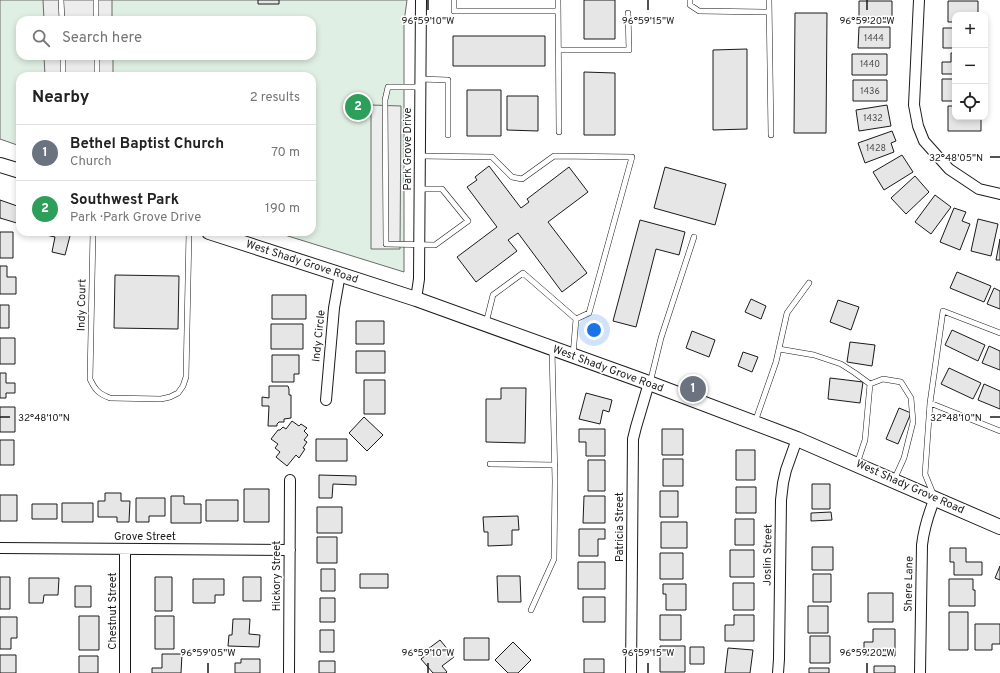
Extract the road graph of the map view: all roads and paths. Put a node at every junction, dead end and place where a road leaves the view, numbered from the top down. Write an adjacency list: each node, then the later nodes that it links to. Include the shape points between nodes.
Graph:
1 (61, 0): 12 (lane)
2 (96, 0): 13 (lane)
3 (421, 0): 19 (street, Park Grove Drive)
4 (454, 0): 9 (lane, via 454,11)
5 (558, 0): 9 (lane)
6 (690, 0): 10 (lane, via 690,6 699,11)
7 (769, 0): 10 (lane)
8 (919, 0): 27 (street, via 914,105 924,141 949,169 979,189)
9 (558, 11): 14 (lane)
10 (769, 12): 22 (lane)
11 (628, 13): 14 (lane, via 628,50)
12 (62, 16)
13 (96, 16)
14 (558, 50): 20 (lane)
15 (63, 60): 17 (lane)
16 (97, 60): 18 (lane)
17 (63, 72)
18 (97, 72)
19 (420, 83): 21 (lane, via 448,80); 23 (street, Park Grove Drive); 32 (lane, via 388,86 385,100 386,244)
20 (559, 132)
21 (448, 135)
22 (771, 135)
23 (420, 156): 26 (street, Park Grove Drive); 36 (lane, via 492,158 512,177 522,179 554,156 632,158 589,313)
24 (0, 165): 25 (main road)
25 (16, 170)
26 (420, 189): 32 (street, Park Grove Drive); 32 (lane, via 442,189 468,221 435,245)
27 (1000, 194)
28 (93, 236): 29 (lane, Indy Court, via 90,379 97,392 110,398 161,399 178,393 186,378)
29 (189, 236)
30 (221, 236): 33 (main road, West Shady Grove Road)
31 (694, 237): 42 (lane)
32 (419, 244): 35 (street, Park Grove Drive)
33 (340, 274): 35 (main road, West Shady Grove Road); 44 (street, Indy Circle, via 333,315)
34 (809, 284): 40 (lane, via 787,312)
35 (416, 299): 37 (main road, West Shady Grove Road)
36 (576, 319): 37 (lane, via 523,273 493,295); 41 (lane)
37 (486, 324): 39 (main road, West Shady Grove Road)
38 (1000, 332): 45 (lane, via 943,311)
39 (552, 348): 41 (main road, West Shady Grove Road); 51 (lane)
40 (779, 349): 43 (lane, via 814,355 841,364); 46 (lane)
41 (573, 356): 42 (main road, West Shady Grove Road)
42 (649, 384): 46 (main road, West Shady Grove Road); 62 (street, Patricia Street, via 633,440)
43 (870, 384): 50 (lane, via 865,440); 53 (lane, via 883,379 900,382 911,398 912,422 904,458)
44 (326, 400)
45 (930, 403): 47 (lane); 54 (lane, via 926,474)
46 (754, 423): 48 (main road, West Shady Grove Road)
47 (1000, 431)
48 (797, 439): 50 (main road, West Shady Grove Road); 63 (street, Joslin Street, via 786,470 781,500)
49 (490, 464): 51 (lane)
50 (857, 464): 53 (main road, West Shady Grove Road)
51 (555, 466): 59 (lane, via 554,558)
52 (290, 480): 58 (street, Hickory Street)
53 (894, 480): 54 (main road, West Shady Grove Road)
54 (935, 498): 55 (main road, West Shady Grove Road); 64 (street, Shere Lane, via 924,528 922,545)
55 (1000, 527)
56 (0, 548): 57 (street, Grove Street)
57 (125, 549): 58 (street, Grove Street); 60 (street, Chestnut Street)
58 (290, 550): 61 (street, Hickory Street)
59 (530, 610)
60 (124, 673)
61 (289, 673)
62 (631, 673)
63 (778, 673)
64 (920, 673)

